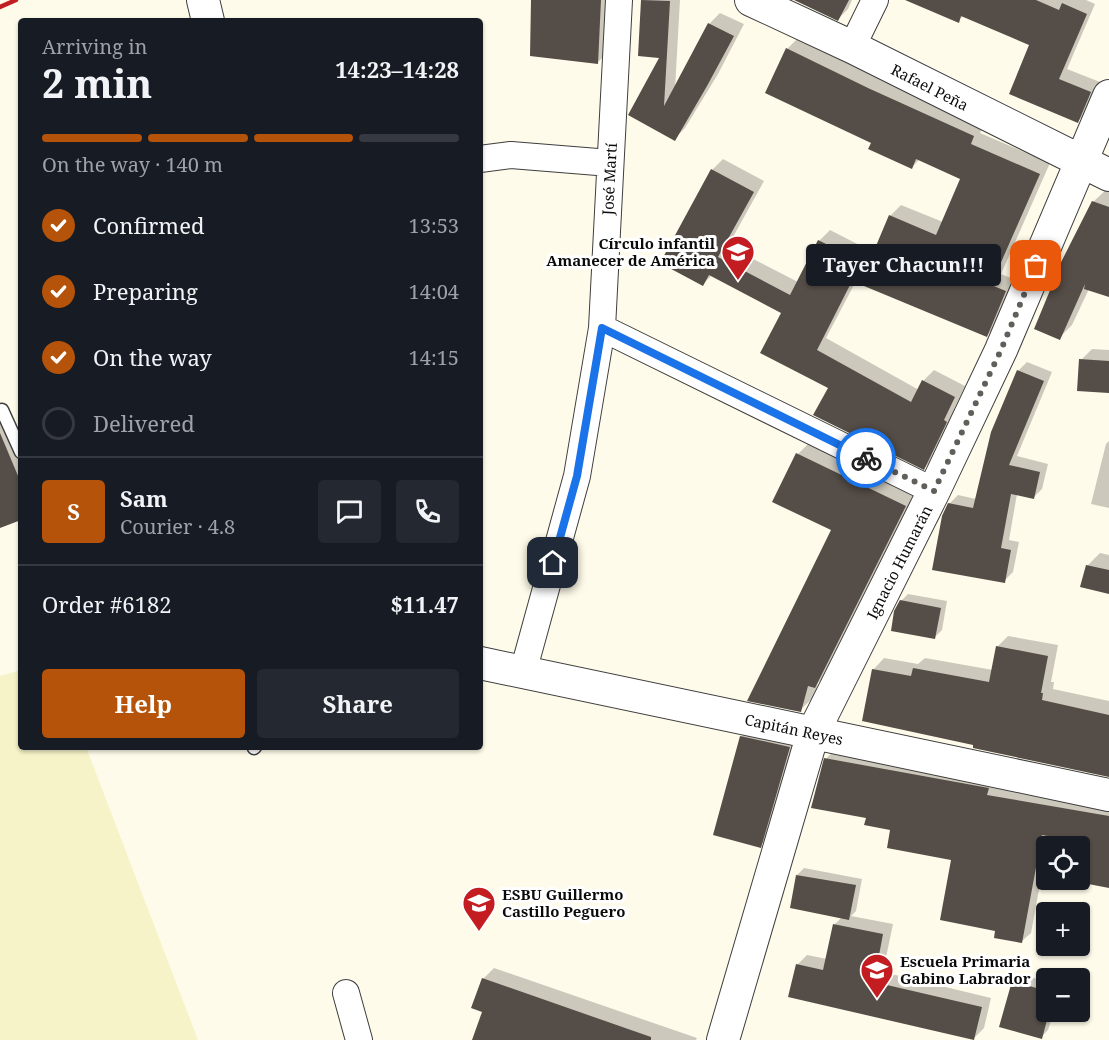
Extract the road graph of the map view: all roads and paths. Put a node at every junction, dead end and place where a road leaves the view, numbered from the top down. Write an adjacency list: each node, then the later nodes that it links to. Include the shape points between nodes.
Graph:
1 (203, 0): 5 (street)
2 (619, 0): 10 (street, José Martí)
3 (751, 0): 6 (street, Rafael Peña)
4 (875, 0): 6 (street)
5 (206, 18)
6 (852, 47): 9 (street, Rafael Peña)
7 (1109, 96): 9 (street, Ignacio Humarán)
8 (483, 159): 10 (street, via 511,154)
9 (1081, 162): 11 (street, Rafael Peña); 15 (street, Ignacio Humarán, via 1001,350)
10 (610, 163): 12 (street, José Martí)
11 (1109, 175)
12 (602, 328): 15 (street); 17 (street, José Martí, via 577,476)
13 (2, 410): 14 (lane)
14 (18, 445)
15 (934, 491): 18 (street, Ignacio Humarán)
16 (483, 664): 17 (street, Capitán Reyes)
17 (523, 672): 18 (street, Capitán Reyes)
18 (813, 733): 19 (street, Capitán Reyes); 22 (street, Ignacio Humarán)
19 (1109, 795)
20 (346, 993): 21 (street)
21 (359, 1040)
22 (723, 1040)

